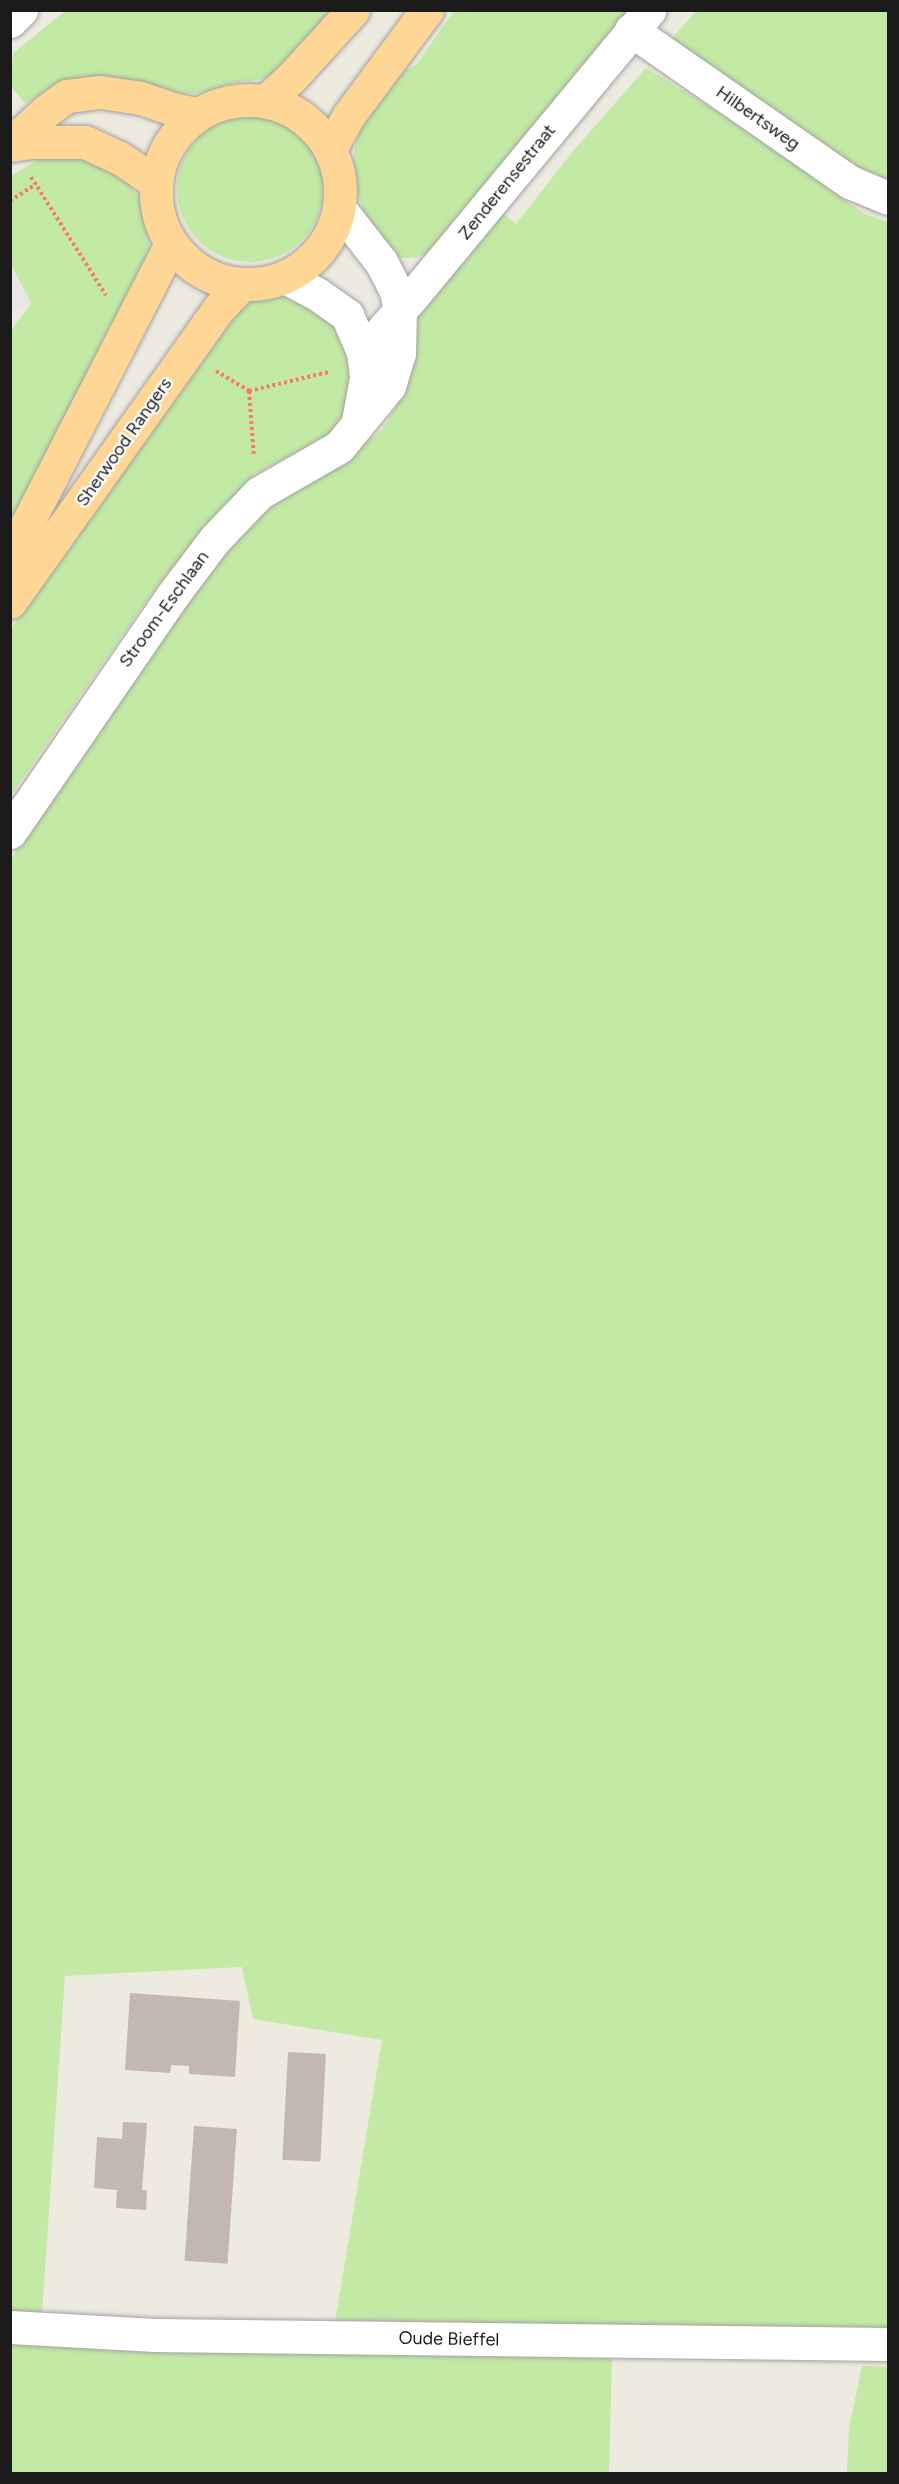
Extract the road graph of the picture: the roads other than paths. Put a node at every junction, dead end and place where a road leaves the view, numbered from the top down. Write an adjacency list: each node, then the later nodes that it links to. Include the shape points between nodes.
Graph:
1 (21, 10): 5 (street)
2 (353, 10): 6 (main road)
3 (427, 10): 9 (main road, via 349,115)
4 (640, 20): 11 (street, Hilbertsweg, via 850,182); 16 (street, Zenderensestraat)
5 (10, 21)
6 (266, 101): 7 (main road, via 242,99); 9 (main road, via 314,126)
7 (197, 114): 8 (main road, via 141,98 100,92 67,96); 10 (main road, via 177,132 162,156)
8 (10, 144): 10 (main road, via 85,142 120,158)
9 (330, 149): 12 (main road, via 338,170)
10 (155, 182): 13 (main road, via 161,225)
11 (888, 198)
12 (339, 208): 14 (main road, via 326,241 308,262); 16 (street, Stroom-Eschlaan, via 392,280)
13 (171, 244): 15 (main road, via 190,264 214,279); 19 (main road)
14 (285, 277): 15 (main road); 17 (street, via 347,315)
15 (241, 285): 20 (main road, Sherwood Rangers, via 219,308)
16 (400, 310): 17 (street, Zenderensestraat); 18 (street, Stroom-Eschlaan, via 399,354 389,387)
17 (363, 352): 18 (street, via 366,378)
18 (357, 426): 21 (street, Stroom-Eschlaan, via 339,447 259,493 215,539 171,596)
19 (10, 557)
20 (10, 602)
21 (10, 832)
22 (10, 2327): 23 (street, Oude Bieffel, via 155,2335)
23 (888, 2344)

